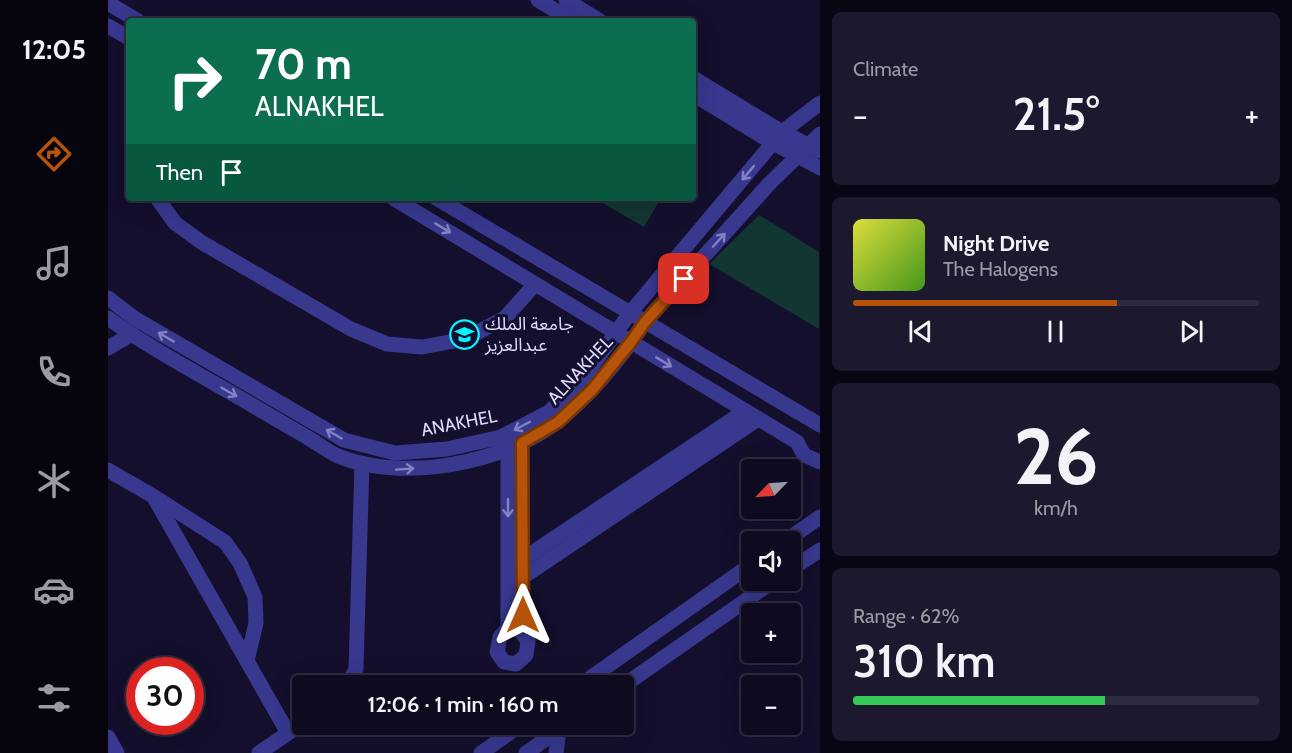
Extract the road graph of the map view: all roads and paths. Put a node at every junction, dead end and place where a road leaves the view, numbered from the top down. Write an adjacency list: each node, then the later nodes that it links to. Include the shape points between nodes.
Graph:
1 (538, 0): 5 (street)
2 (566, 0): 6 (street)
3 (108, 3): 4 (street)
4 (133, 18)
5 (568, 18)
6 (595, 18)
7 (108, 26): 8 (street)
8 (126, 37)
9 (696, 80): 12 (street)
10 (696, 96): 12 (street)
11 (819, 103): 12 (street, ANAKHEL)
12 (778, 138): 13 (street); 14 (street); 21 (street, ANAKHEL, one-way to 21)
13 (816, 143): 14 (street, ALNAKHEL)
14 (796, 155): 15 (street); 22 (street, ALNAKHEL, one-way to 14)
15 (819, 168)
16 (159, 201): 19 (street, via 175,223 201,242 351,329 387,344 422,347 465,339 505,318)
17 (398, 201): 19 (street, one-way to 19)
18 (441, 201): 21 (street)
19 (535, 284): 24 (street)
20 (108, 298): 24 (street, ANAKHEL, one-way to 20, via 585,376 549,412 501,437 447,449 395,453 344,440 134,318)
21 (630, 313): 22 (street); 24 (street, ANAKHEL)
22 (645, 322): 25 (street, ALNAKHEL); 28 (street)
23 (117, 328): 26 (street); 32 (street, ALNAKHEL, one-way to 32, via 338,456)
24 (617, 334): 25 (street)
25 (631, 342): 27 (street, one-way to 27); 29 (street, ALNAKHEL, via 592,390 558,422)
26 (108, 348)
27 (751, 415): 31 (street, via 797,442 804,455); 38 (street); 41 (street)
28 (819, 425)
29 (522, 443): 30 (street, ALNAKHEL); 38 (street)
30 (508, 449): 32 (street, ALNAKHEL, one-way to 30, via 394,469 452,466); 41 (street, one-way to 41, via 508,628 500,637 496,652 504,662 516,664 525,655 528,641 522,633)
31 (819, 462)
32 (362, 463): 44 (street)
33 (108, 470): 34 (street)
34 (153, 496): 43 (street); 43 (street, via 225,542 240,563 255,597 256,623)
35 (819, 517): 36 (street)
36 (799, 531)
37 (819, 550): 39 (street)
38 (523, 559): 41 (street)
39 (801, 562)
40 (741, 572): 45 (street)
41 (523, 577)
42 (759, 591): 46 (street)
43 (247, 661): 48 (street)
44 (353, 675)
45 (595, 675)
46 (634, 678)
47 (292, 730): 48 (street)
48 (288, 733): 54 (street)
49 (506, 735): 55 (street)
50 (552, 735): 56 (street)
51 (561, 735): 57 (street)
52 (108, 737): 53 (street)
53 (117, 753)
54 (259, 753)
55 (481, 753)
56 (526, 753)
57 (556, 753)

